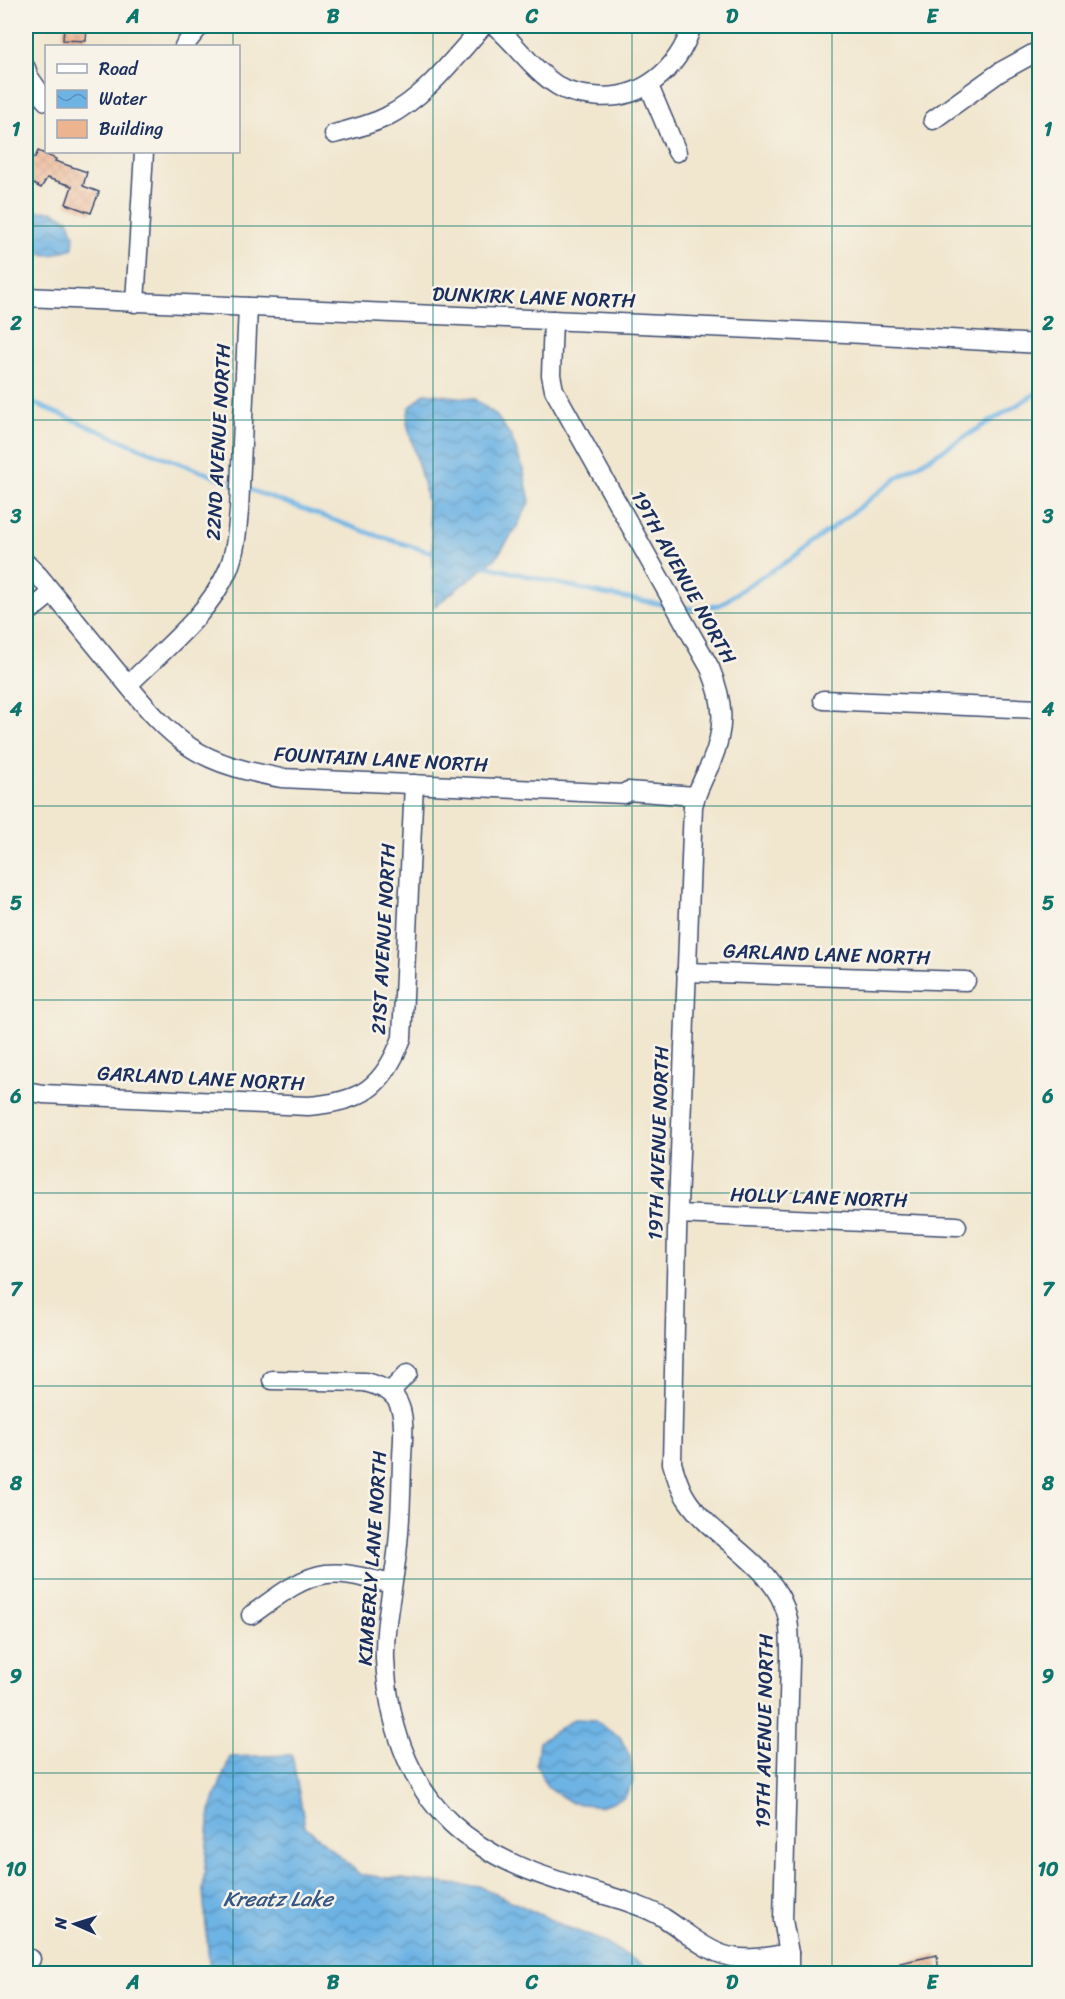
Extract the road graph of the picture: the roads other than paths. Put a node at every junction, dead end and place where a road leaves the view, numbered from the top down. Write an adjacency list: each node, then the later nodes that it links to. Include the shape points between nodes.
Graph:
1 (200, 26): 5 (street)
2 (483, 26): 11 (street, via 424,91 406,105 367,126)
3 (495, 26): 8 (street, via 541,75 560,88 604,98)
4 (692, 26): 8 (street, via 683,50 668,70)
5 (185, 45)
6 (1040, 50): 10 (street, via 1000,72)
7 (26, 68): 9 (street)
8 (648, 86): 12 (street)
9 (45, 100)
10 (933, 120)
11 (334, 134)
12 (677, 152)
13 (144, 153): 15 (street)
14 (26, 297): 15 (street, DUNKIRK LANE NORTH)
15 (135, 303): 16 (street, DUNKIRK LANE NORTH)
16 (248, 307): 17 (street, DUNKIRK LANE NORTH); 22 (street, 22ND AVENUE NORTH, via 237,540 228,570 214,596 195,618)
17 (553, 320): 18 (street, DUNKIRK LANE NORTH); 26 (street, 19TH AVENUE NORTH, via 554,390 720,691 719,740)
18 (1040, 344)
19 (26, 563): 20 (street)
20 (52, 592): 21 (street); 22 (street, FOUNTAIN LANE NORTH)
21 (26, 614)
22 (128, 685): 25 (street, FOUNTAIN LANE NORTH, via 166,729 220,762 281,778)
23 (823, 700): 24 (street)
24 (1040, 709)
25 (414, 784): 26 (street, FOUNTAIN LANE NORTH); 29 (street, 21ST AVENUE NORTH, via 402,1038 385,1074)
26 (695, 796): 27 (street, 19TH AVENUE NORTH)
27 (686, 972): 28 (street, GARLAND LANE NORTH); 31 (street, 19TH AVENUE NORTH)
28 (966, 981)
29 (372, 1087): 30 (street, GARLAND LANE NORTH, via 352,1099 308,1106)
30 (26, 1090)
31 (678, 1214): 32 (street, HOLLY LANE NORTH); 38 (street, 19TH AVENUE NORTH, via 672,1463 688,1502 768,1579 788,1618 783,1920)
32 (957, 1226)
33 (408, 1373): 35 (street)
34 (272, 1380): 35 (street, via 365,1382)
35 (390, 1392): 36 (street, KIMBERLY LANE NORTH, via 400,1407 403,1422 401,1507)
36 (392, 1584): 37 (street, via 327,1574 293,1586); 38 (street, KIMBERLY LANE NORTH, via 385,1658 389,1701 412,1770 429,1799 451,1823 504,1861 661,1916 723,1955 766,1957)
37 (251, 1615)
38 (789, 1953): 39 (street, 19TH AVENUE NORTH)
39 (789, 1974)

